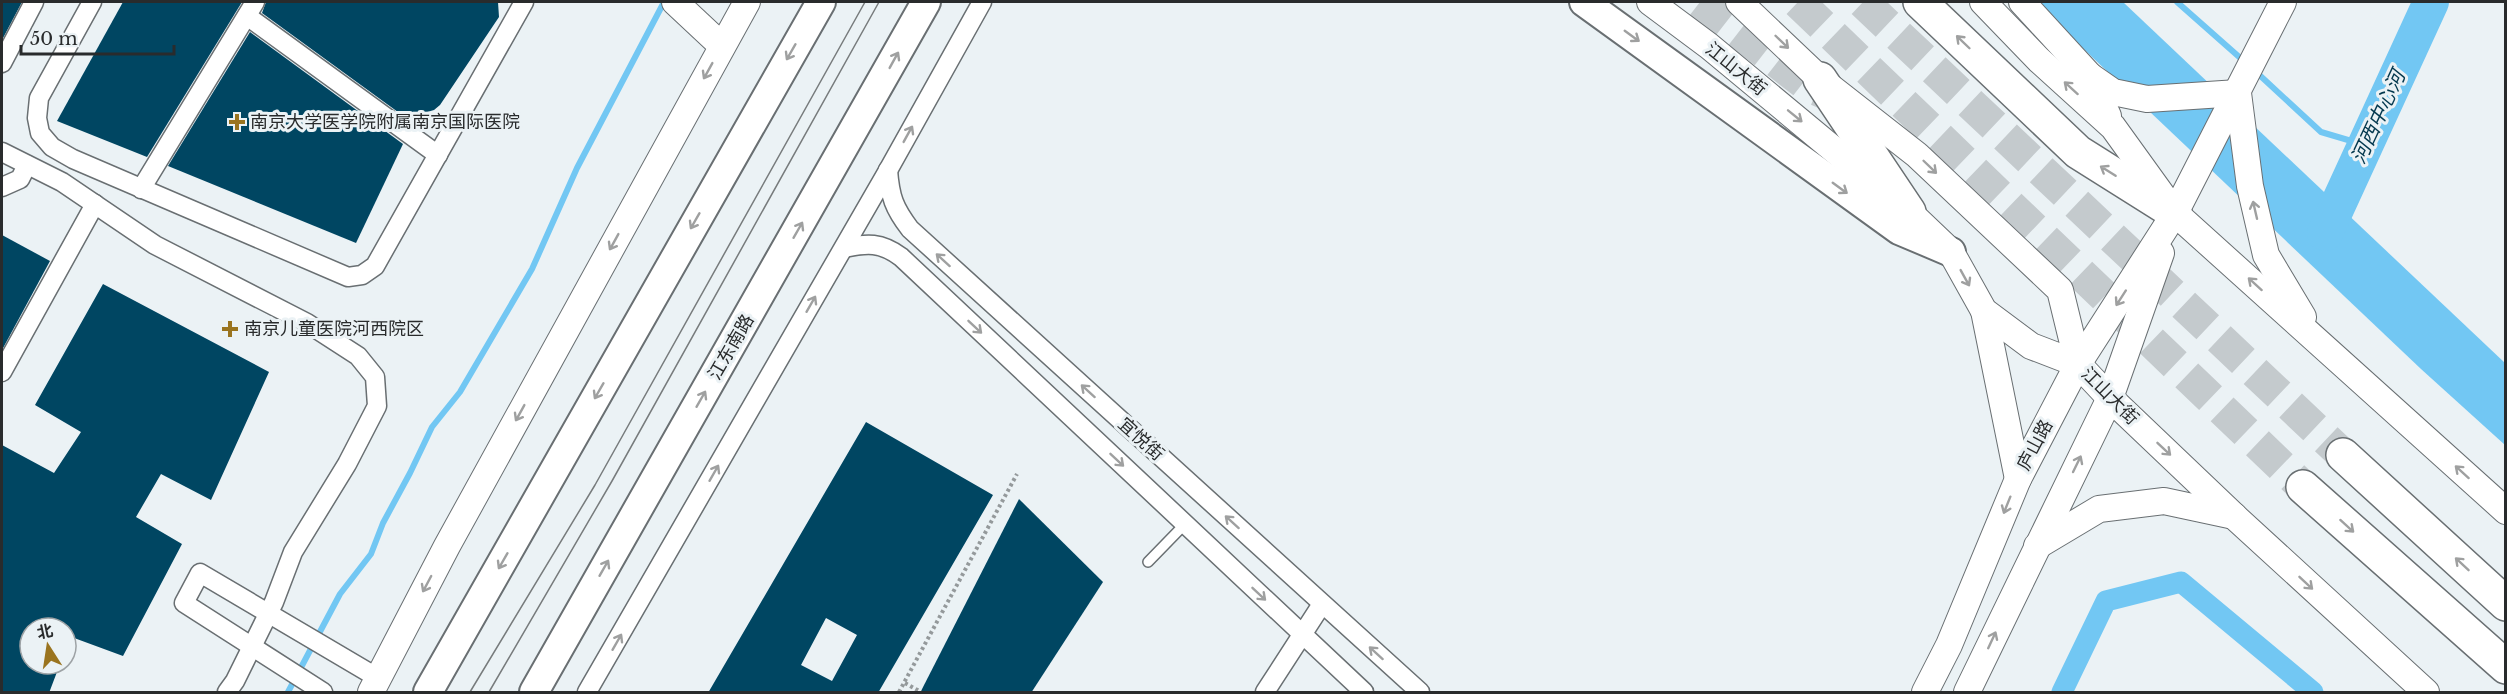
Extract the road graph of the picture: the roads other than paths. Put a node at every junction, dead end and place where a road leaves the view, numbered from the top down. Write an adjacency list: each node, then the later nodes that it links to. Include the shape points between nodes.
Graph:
1 (34, 2): 18 (street)
2 (93, 2): 28 (street, via 39,98 40,133 52,147 73,159)
3 (524, 2): 24 (street)
4 (675, 2): 17 (main road)
5 (747, 2): 17 (main road)
6 (821, 2): 56 (main road, one-way to 56)
7 (926, 2): 57 (main road, 江东南路, one-way to 7)
8 (982, 2): 26 (street, one-way to 8)
9 (1584, 2): 33 (main road, one-way to 33, via 1899,230)
10 (1650, 2): 30 (main road, 江山大街, one-way to 30)
11 (1739, 2): 20 (main road, one-way to 20)
12 (1920, 2): 31 (highway, one-way to 12, via 2078,152)
13 (1983, 2): 22 (main road, one-way to 13, via 2038,60)
14 (2022, 2): 19 (main road)
15 (2283, 2): 21 (main road, 庐山路)
16 (251, 9): 24 (street); 28 (street)
17 (714, 38): 53 (main road, one-way to 53)
18 (2, 63)
19 (2090, 76): 21 (main road, via 2113,92 2147,99); 22 (main road)
20 (1820, 79): 30 (highway); 36 (main road, one-way to 36, via 1917,155 2060,290)
21 (2238, 93): 31 (main road, 庐山路); 35 (main road, one-way to 21, via 2266,255 2250,186)
22 (2112, 128): 31 (main road)
23 (2, 152): 25 (street)
24 (438, 155): 28 (street, via 375,266 362,275 348,277)
25 (27, 165): 27 (street, via 20,179); 29 (street)
26 (888, 170): 32 (street); 47 (street, 宜悦街, one-way to 26, via 910,229 895,208)
27 (2, 187)
28 (141, 189)
29 (95, 204): 37 (street); 49 (street, via 155,245 307,323 358,356 375,377 377,406 293,552)
30 (1909, 212): 33 (main road, 江山大街)
31 (2175, 213): 35 (main road, one-way to 31); 36 (main road, 庐山路, one-way to 36); 38 (main road, 庐山路)
32 (844, 248): 44 (street, 宜悦街, one-way to 44, via 877,244 890,248); 58 (street, one-way to 32)
33 (1951, 252): 34 (main road, 江山大街, one-way to 34)
34 (1984, 311): 36 (main road, 江山大街, via 2031,346); 40 (main road)
35 (2315, 338): 42 (main road, one-way to 35)
36 (2078, 364): 38 (main road, 江山大街); 40 (main road, 庐山路)
37 (2, 372)
38 (2110, 398): 43 (main road, 江山大街, one-way to 43); 45 (main road, 庐山路, one-way to 38)
39 (2343, 455): 48 (highway, one-way to 39)
40 (2018, 478): 62 (main road, 庐山路, one-way to 62)
41 (2303, 487): 52 (highway, one-way to 52)
42 (2505, 511)
43 (2235, 517): 45 (main road, via 2164,501 2099,509); 64 (main road, 江山大街, one-way to 64)
44 (1185, 524): 46 (lane); 50 (street, 宜悦街, one-way to 50)
45 (2037, 546): 63 (main road, 庐山路, one-way to 45)
46 (1148, 562)
47 (1322, 604): 50 (street); 61 (street, 宜悦街, one-way to 47)
48 (2505, 604)
49 (269, 613): 51 (street); 51 (street, via 200,573 184,603); 53 (street, via 327,648)
50 (1302, 634): 59 (street); 60 (street, 宜悦街)
51 (252, 647): 54 (street); 55 (street)
52 (2505, 667)
53 (375, 685)
54 (316, 688)
55 (227, 693)
56 (428, 693)
57 (534, 693)
58 (587, 693)
59 (1265, 693)
60 (1364, 693)
61 (1420, 693)
62 (1925, 693)
63 (1967, 693)
64 (2426, 693)

